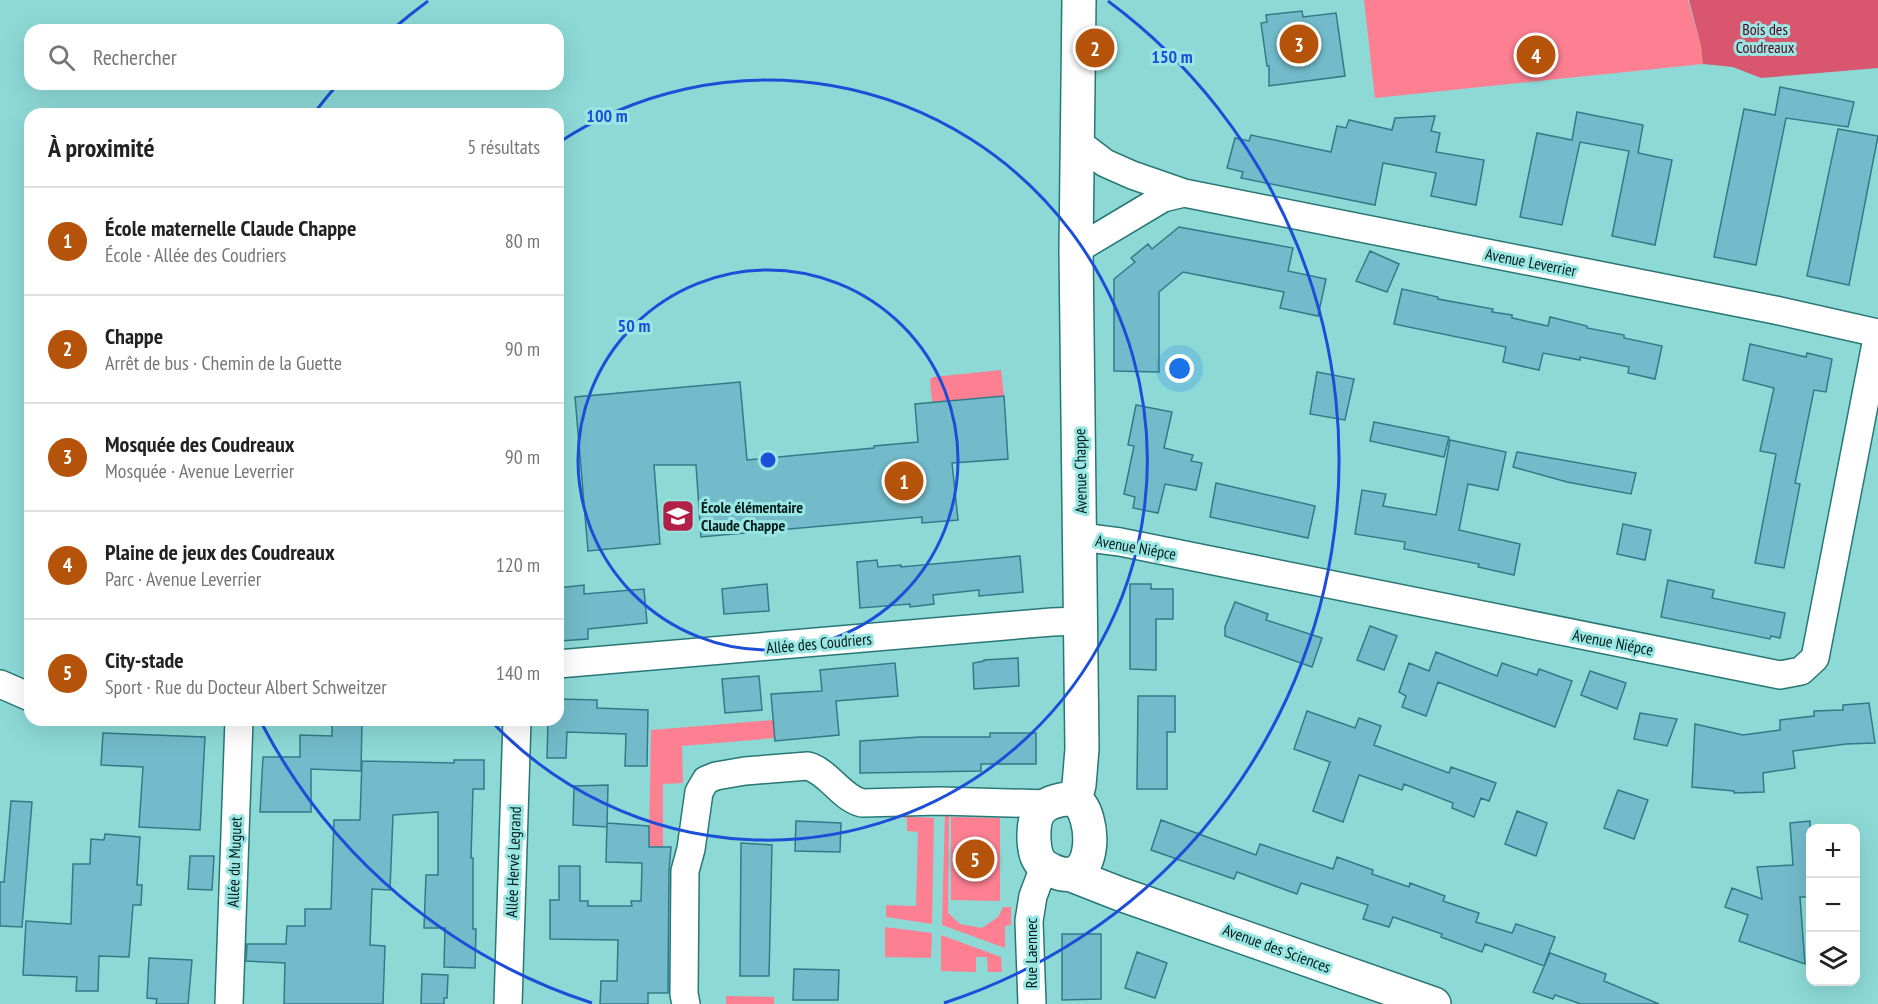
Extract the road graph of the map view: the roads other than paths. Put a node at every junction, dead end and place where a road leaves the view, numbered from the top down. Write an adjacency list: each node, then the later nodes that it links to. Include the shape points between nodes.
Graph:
1 (1079, 0): 2 (street, Avenue Chappe)
2 (1076, 141): 3 (street, Avenue Leverrier, via 1105,163); 6 (street, Avenue Chappe)
3 (1132, 175): 4 (street, Avenue Leverrier); 5 (street, via 1136,192)
4 (1184, 193): 5 (street, Avenue Leverrier, via 1163,198); 7 (street, Avenue Leverrier)
5 (1131, 218): 6 (street, Avenue Leverrier)
6 (1076, 250): 8 (street, Avenue Chappe)
7 (1878, 333): 8 (street, Avenue Niépce, via 1815,658 1801,671 1780,675 1132,544)
8 (1081, 537): 9 (street, Avenue Chappe)
9 (1081, 621): 10 (street, Allée des Coudriers); 15 (street, Avenue Chappe, via 1080,785)
10 (564, 664)
11 (0, 684): 12 (street)
12 (24, 694)
13 (239, 726): 17 (street, Allée du Muguet)
14 (517, 726): 18 (street, Allée Hervé Legrand)
15 (1062, 802): 16 (street, via 1082,807 1088,820); 16 (street, via 1038,812 1035,852 1037,859); 19 (street, via 862,803 808,766 745,771 706,780 696,802 685,871)
16 (1067, 866): 20 (street, Rue Laennec, via 1033,896 1029,921); 21 (street, Avenue des Sciences, via 1120,894)
17 (229, 1004)
18 (508, 1004)
19 (686, 1004)
20 (1032, 1004)
21 (1434, 1004)

